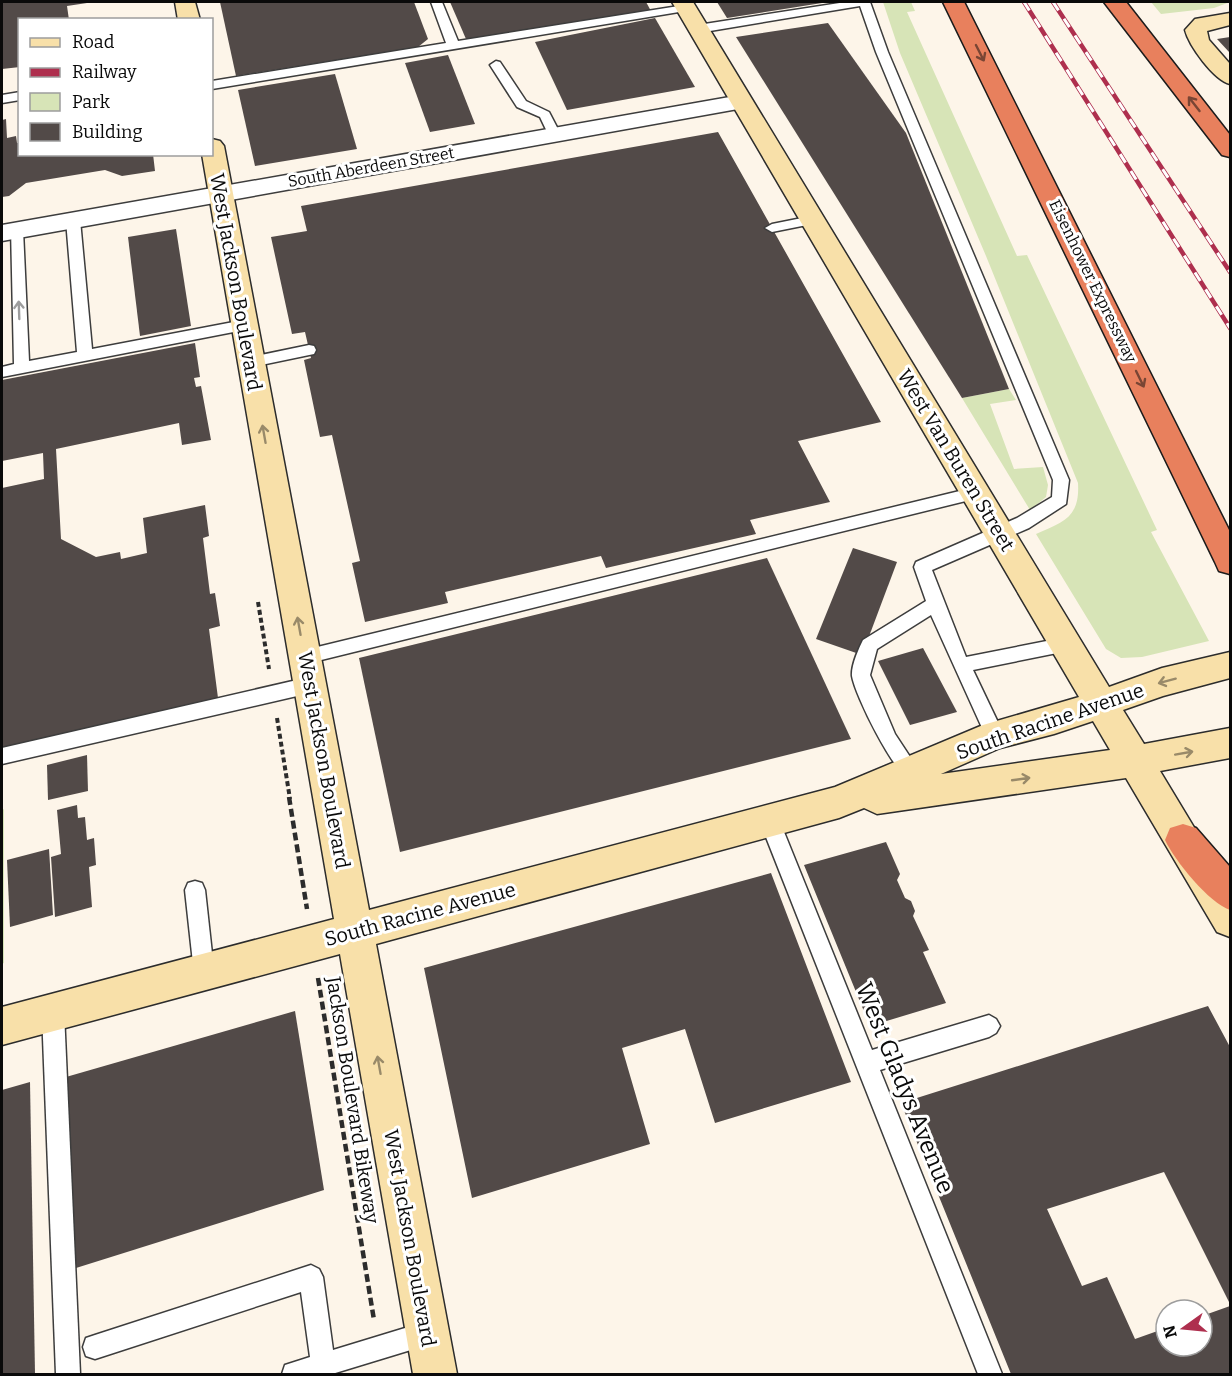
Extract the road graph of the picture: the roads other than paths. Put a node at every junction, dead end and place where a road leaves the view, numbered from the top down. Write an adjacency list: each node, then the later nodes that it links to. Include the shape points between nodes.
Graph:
1 (185, 2): 7 (street)
2 (436, 2): 10 (lane)
3 (864, 2): 9 (lane); 32 (lane, via 1061,480 1060,500 1040,514)
4 (953, 2): 33 (highway, Eisenhower Expressway, one-way to 33)
5 (1115, 2): 18 (highway, one-way to 5)
6 (683, 4): 9 (street, West Van Buren Street); 10 (lane)
7 (189, 18)
8 (1230, 18): 12 (street, via 1203,24 1196,30 1199,41)
9 (698, 29): 16 (street, West Van Buren Street)
10 (453, 45): 13 (lane)
11 (496, 65): 17 (lane, via 521,104 546,115)
12 (1230, 77)
13 (213, 85)
14 (18, 96): 15 (lane)
15 (2, 99)
16 (741, 102): 17 (street, South Aberdeen Street); 22 (street, West Van Buren Street)
17 (555, 135): 20 (street, South Aberdeen Street)
18 (1230, 150)
19 (213, 152): 20 (street, West Jackson Boulevard)
20 (220, 194): 21 (street, South Aberdeen Street); 25 (street, West Jackson Boulevard)
21 (73, 220): 24 (street, South Aberdeen Street); 27 (lane)
22 (812, 220): 23 (lane); 31 (street, West Van Buren Street)
23 (772, 228)
24 (9, 231): 29 (lane, one-way to 24)
25 (244, 325): 27 (lane); 28 (street, West Jackson Boulevard)
26 (309, 350): 28 (lane)
27 (85, 356): 29 (lane)
28 (251, 362): 38 (street, West Jackson Boulevard, one-way to 28)
29 (22, 368): 30 (lane)
30 (2, 372)
31 (976, 493): 32 (street, West Van Buren Street); 38 (lane)
32 (999, 531): 34 (lane, via 922,567); 35 (street, West Van Buren Street)
33 (1230, 562)
34 (935, 604): 36 (lane); 44 (lane, via 869,645 861,675 888,740)
35 (1067, 644): 36 (lane); 39 (street, West Van Buren Street)
36 (961, 665): 40 (lane)
37 (1227, 666): 39 (street, South Racine Avenue, one-way to 39, via 1162,682)
38 (307, 671): 42 (lane, via 273,694); 51 (street, West Jackson Boulevard)
39 (1103, 703): 40 (street, South Racine Avenue); 43 (street, West Van Buren Street)
40 (995, 735): 44 (street, South Racine Avenue)
41 (1230, 743): 43 (street, South Racine Avenue, one-way to 41)
42 (2, 756)
43 (1137, 761): 45 (street, South Racine Avenue, one-way to 43); 47 (street, West Van Buren Street)
44 (911, 772): 45 (street, South Racine Avenue)
45 (839, 802): 46 (street, South Racine Avenue)
46 (770, 822): 51 (street, South Racine Avenue); 56 (lane, West Gladys Avenue)
47 (1183, 840): 49 (highway); 50 (street, West Van Buren Street)
48 (195, 890): 52 (lane)
49 (1230, 893)
50 (1230, 920)
51 (354, 931): 52 (street, South Racine Avenue); 57 (street, West Jackson Boulevard, one-way to 51)
52 (204, 972): 53 (street, South Racine Avenue)
53 (53, 1012): 54 (street, South Racine Avenue); 60 (lane)
54 (2, 1026)
55 (988, 1026): 56 (lane)
56 (866, 1063): 63 (lane, West Gladys Avenue)
57 (428, 1333): 59 (lane); 62 (street, West Jackson Boulevard)
58 (94, 1347): 59 (lane, via 311,1278)
59 (323, 1365): 61 (lane)
60 (68, 1374)
61 (294, 1374)
62 (435, 1374)
63 (990, 1374)

